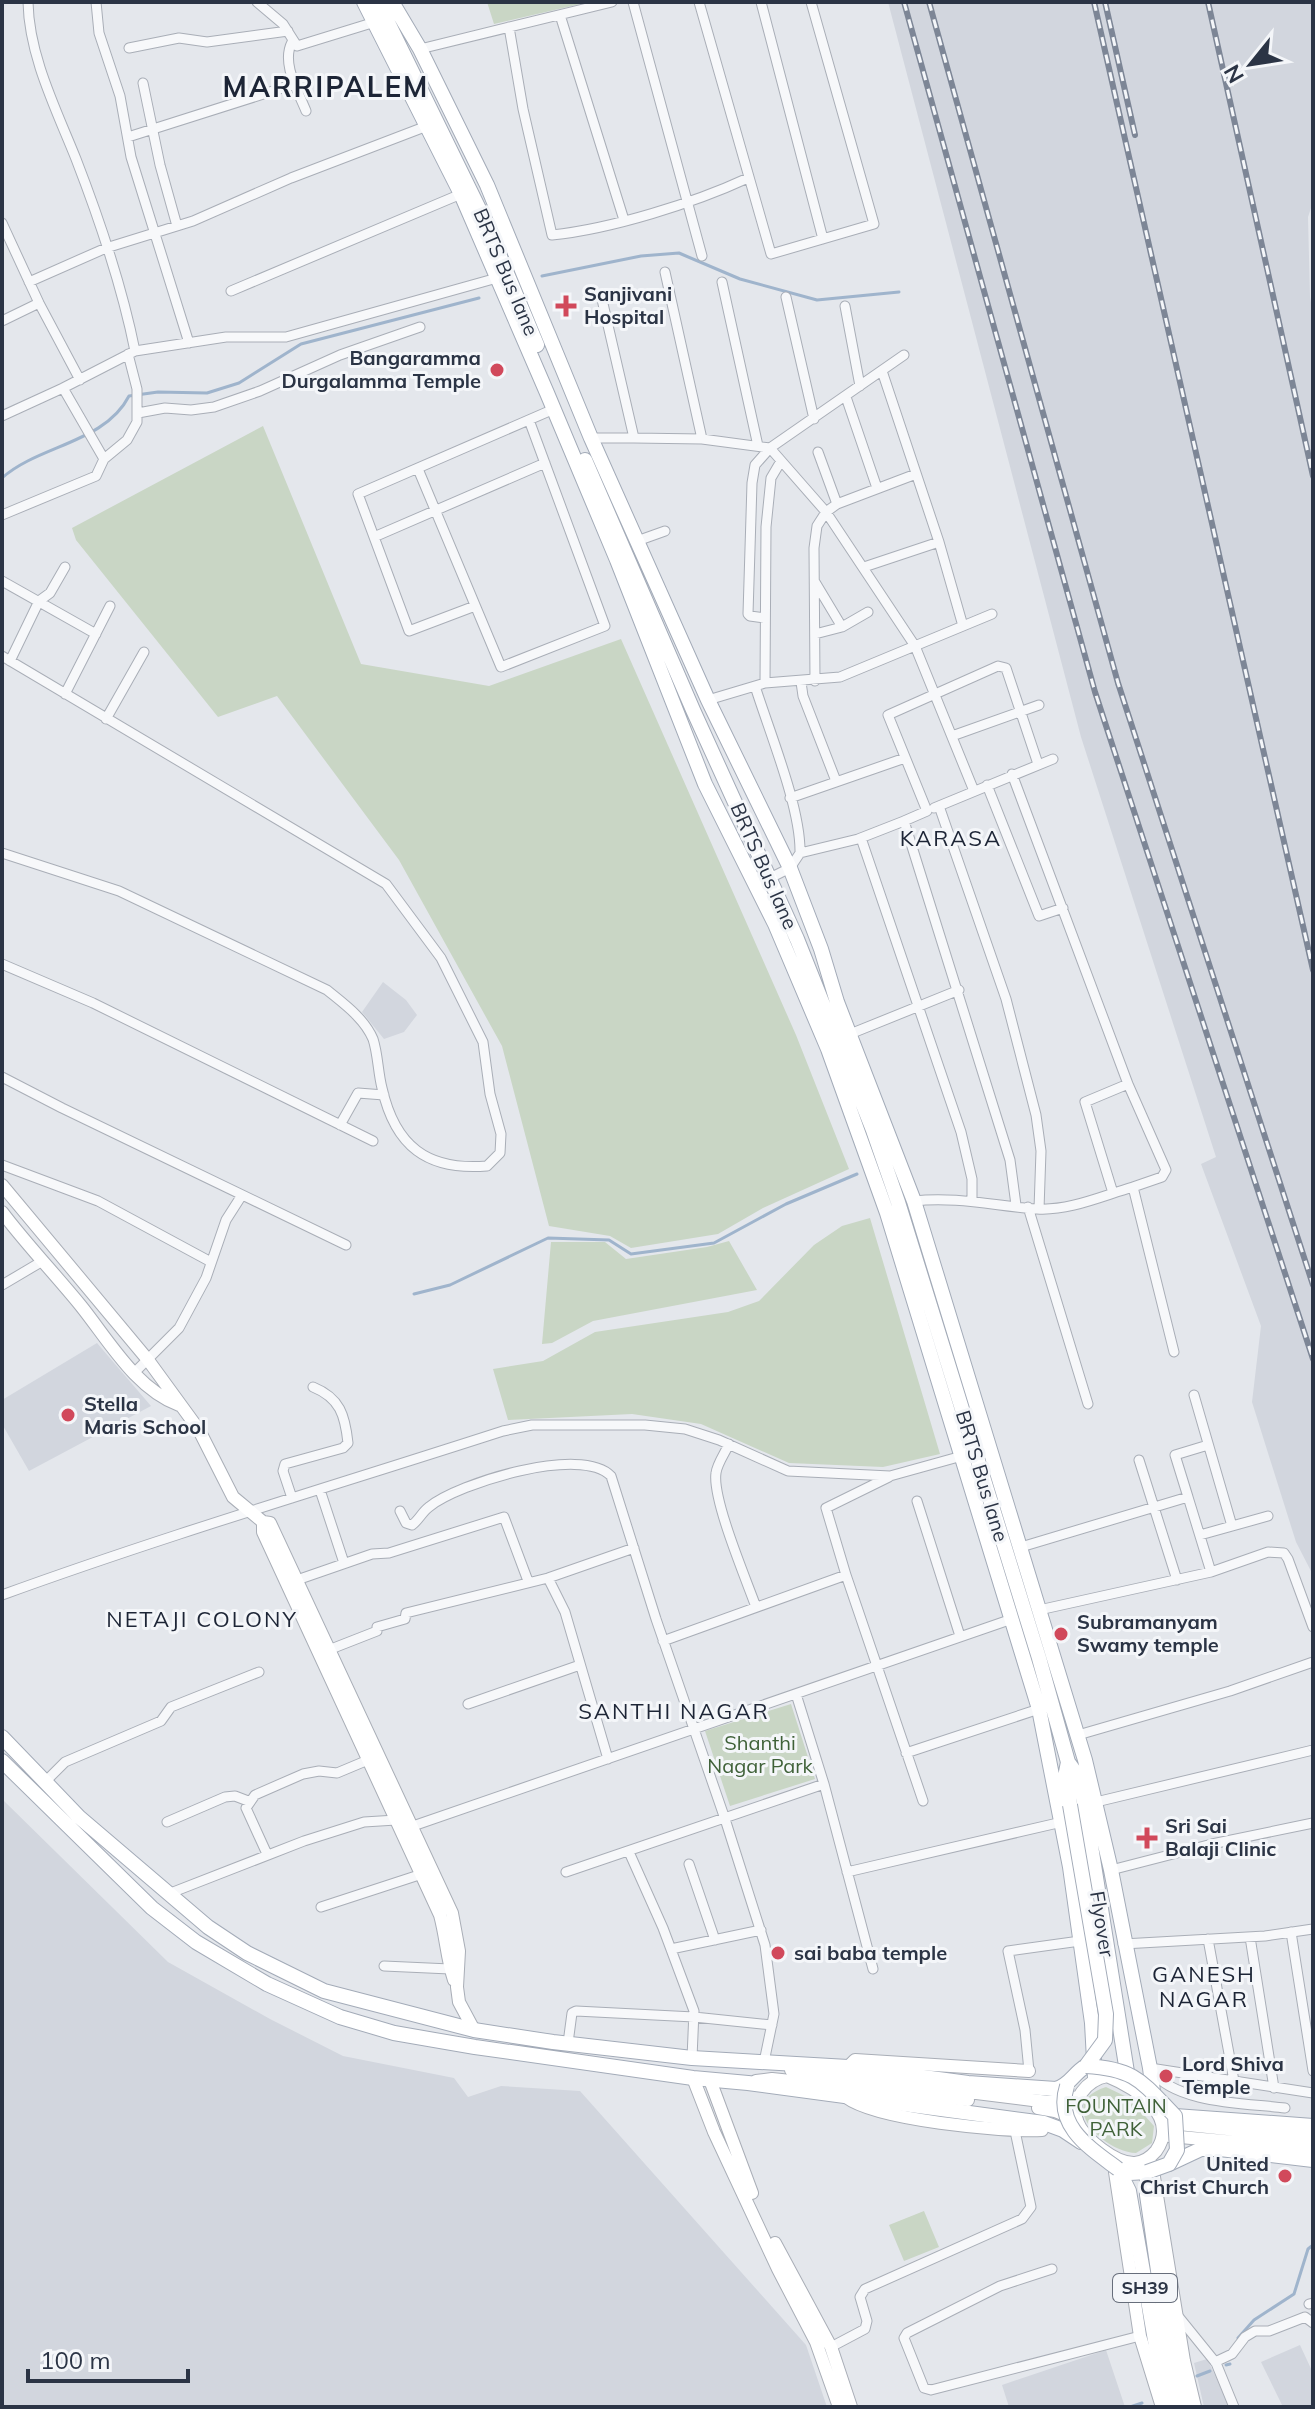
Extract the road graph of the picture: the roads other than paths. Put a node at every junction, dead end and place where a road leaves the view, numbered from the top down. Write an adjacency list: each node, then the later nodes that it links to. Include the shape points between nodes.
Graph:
1 (28, 2): 33 (street, via 28,22 53,105)
2 (96, 2): 24 (street, via 99,33)
3 (257, 2): 15 (street)
4 (364, 2): 13 (main road)
5 (378, 2): 120 (main road, BRTS Bus lane, via 485,221)
6 (392, 2): 18 (main road)
7 (612, 2): 12 (street)
8 (633, 2): 27 (street)
9 (699, 2): 25 (street)
10 (761, 2): 32 (street)
11 (811, 2): 32 (street, via 874,224)
12 (560, 15): 14 (street); 28 (street)
13 (375, 22): 16 (street, via 305,45); 22 (main road)
14 (509, 27): 18 (street); 28 (street, via 552,235)
15 (288, 31): 16 (street); 17 (street, via 207,42 179,38)
16 (292, 42): 20 (street, via 288,56)
17 (129, 48)
18 (420, 49): 59 (main road, via 487,185)
19 (143, 83): 23 (street)
20 (295, 84): 21 (street); 23 (street)
21 (306, 111)
22 (427, 126): 26 (main road); 30 (street)
23 (154, 129): 24 (street); 30 (street)
24 (128, 137): 31 (street)
25 (748, 178): 27 (street); 32 (street, via 771,254)
26 (461, 194): 36 (main road); 39 (street)
27 (687, 202): 28 (street); 34 (street)
28 (624, 220)
29 (2, 223): 37 (street)
30 (177, 226): 31 (street)
31 (154, 235): 33 (street); 46 (street)
32 (823, 239)
33 (106, 248): 37 (street); 47 (street, via 125,301)
34 (702, 256)
35 (665, 272): 61 (street)
36 (497, 278): 46 (street, via 286,337); 54 (main road)
37 (29, 282): 42 (street)
38 (722, 282): 62 (street)
39 (231, 291)
40 (601, 295): 60 (street)
41 (786, 297): 57 (street)
42 (39, 303): 44 (street); 50 (street)
43 (845, 306): 51 (street)
44 (2, 321)
45 (420, 327): 55 (street, via 214,407)
46 (189, 343): 47 (street)
47 (132, 353): 50 (street); 55 (street)
48 (904, 355): 49 (street)
49 (883, 375): 51 (street); 68 (street)
50 (80, 380): 52 (street)
51 (860, 386): 53 (street)
52 (63, 388): 56 (street); 65 (street)
53 (847, 400): 57 (street); 69 (street)
54 (554, 409): 58 (street); 120 (main road, via 705,784)
55 (138, 413): 65 (street, via 132,434)
56 (2, 416)
57 (814, 419): 64 (street)
58 (529, 420): 66 (street); 67 (street)
59 (591, 438): 60 (street); 76 (main road)
60 (634, 438): 61 (street)
61 (702, 439): 62 (street)
62 (758, 446): 64 (street)
63 (818, 452): 70 (street)
64 (776, 455): 72 (street); 87 (street); 87 (street, via 755,465 752,483 748,614)
65 (104, 459): 73 (street, via 96,476)
66 (545, 463): 71 (street); 84 (street, via 605,626 501,667)
67 (418, 469): 71 (street); 75 (street, via 358,494)
68 (916, 474): 69 (street); 77 (street)
69 (877, 488): 70 (street)
70 (837, 504): 72 (street)
71 (435, 510): 75 (street); 84 (street)
72 (826, 512): 79 (street); 81 (street, via 817,526)
73 (2, 515)
74 (665, 531): 76 (street)
75 (374, 537): 84 (street, via 409,631)
76 (637, 541): 100 (main road)
77 (939, 542): 79 (street); 88 (street)
78 (65, 567): 82 (street)
79 (864, 567): 92 (street)
80 (2, 581): 82 (street)
81 (814, 581): 89 (street); 91 (street)
82 (39, 601): 90 (street); 94 (street)
83 (110, 606): 90 (street)
84 (475, 606)
85 (868, 612): 89 (street)
86 (992, 614): 88 (street)
87 (759, 617): 97 (street)
88 (963, 626): 92 (street)
89 (842, 627): 91 (street)
90 (96, 634): 98 (street)
91 (815, 634): 95 (street)
92 (915, 646): 95 (street, via 840,677); 99 (street)
93 (144, 652): 103 (street)
94 (6, 659): 98 (street)
95 (815, 681): 96 (street)
96 (801, 682): 97 (street); 109 (street)
97 (754, 686): 100 (street); 112 (street)
98 (65, 694): 103 (street)
99 (934, 695): 102 (street, via 1003,665); 104 (street); 105 (street, via 888,715)
100 (708, 700): 119 (main road)
101 (1039, 705): 102 (street)
102 (1020, 711): 104 (street); 107 (street)
103 (106, 719): 128 (street, via 386,884 441,958 483,1042 500,1153 487,1166 470,1168 429,1158 402,1139)
104 (952, 736): 111 (street)
105 (905, 758): 109 (street); 114 (street)
106 (1053, 759): 107 (street)
107 (1038, 764): 108 (street)
108 (1012, 774): 110 (street); 121 (street)
109 (836, 781): 112 (street)
110 (987, 785): 111 (street); 121 (street, via 1039,916)
111 (974, 791): 113 (street)
112 (790, 798): 118 (street)
113 (939, 806): 114 (street); 140 (street, via 1006,999 1036,1115)
114 (927, 811): 115 (street)
115 (904, 821): 116 (street); 123 (street)
116 (861, 838): 118 (street); 124 (street)
117 (2, 853): 128 (street, via 119,891 327,990 355,1013 372,1039)
118 (800, 853): 119 (street)
119 (790, 868): 120 (street); 125 (main road)
120 (763, 881): 155 (main road, via 886,1208); 201 (main road, BRTS Bus lane, via 851,1074 898,1202)
121 (1063, 908): 127 (street)
122 (2, 964): 129 (street)
123 (959, 990): 124 (street); 138 (street, via 1010,1160)
124 (919, 1007): 125 (street); 137 (street, via 961,1132)
125 (850, 1034): 136 (main road)
126 (2, 1077): 135 (street)
127 (1128, 1084): 133 (street, via 1166,1170 1162,1177); 134 (street, via 1085,1102)
128 (384, 1095): 129 (street, via 358,1093)
129 (340, 1125): 130 (street)
130 (373, 1141)
131 (2, 1165): 144 (street, via 98,1201)
132 (2, 1185): 147 (street)
133 (1133, 1187): 134 (street); 146 (street)
134 (1113, 1193): 140 (street)
135 (242, 1195): 142 (street); 144 (street, via 226,1220)
136 (914, 1201): 137 (street); 169 (main road)
137 (972, 1201): 138 (street)
138 (1016, 1205): 139 (street)
139 (1028, 1207): 140 (street); 151 (street)
140 (1039, 1209)
141 (2, 1212): 143 (street)
142 (346, 1245)
143 (41, 1262): 145 (street); 148 (street)
144 (211, 1262): 147 (street, via 179,1328)
145 (2, 1285)
146 (1174, 1352)
147 (148, 1360): 148 (street); 152 (street)
148 (134, 1373): 152 (street, via 163,1399)
149 (313, 1387): 160 (street, via 338,1402 348,1443 285,1464)
150 (1194, 1395): 154 (street)
151 (1088, 1404)
152 (179, 1405): 163 (street, via 199,1430 233,1497)
153 (729, 1444): 157 (street, via 788,1471); 158 (street, via 685,1429 645,1425 532,1425); 179 (street, via 716,1473 718,1491)
154 (1208, 1445): 159 (street, via 1175,1455); 167 (street)
155 (962, 1456): 157 (street); 181 (main road)
156 (1139, 1460): 162 (street)
157 (890, 1476): 173 (street, via 826,1508)
158 (320, 1490): 160 (street); 171 (street)
159 (1188, 1497): 162 (street); 168 (street)
160 (292, 1498): 163 (street)
161 (917, 1501): 183 (street)
162 (1155, 1507): 169 (street); 176 (street)
163 (248, 1511): 166 (street); 178 (street)
164 (400, 1511): 170 (street, via 412,1525 427,1508 480,1483 531,1467 596,1465 613,1480)
165 (1268, 1516): 167 (street)
166 (263, 1522): 175 (street, via 270,1523); 199 (street, via 263,1532)
167 (1232, 1526): 168 (street)
168 (1200, 1535): 172 (street)
169 (1021, 1547): 180 (main road)
170 (634, 1548): 174 (street); 184 (street)
171 (344, 1563): 175 (street); 177 (street, via 504,1517)
172 (1211, 1572): 176 (street); 182 (street, via 1282,1552)
173 (846, 1575): 179 (street); 188 (street)
174 (548, 1578): 177 (street); 187 (street, via 565,1612)
175 (297, 1580): 185 (street)
176 (1177, 1580): 180 (street)
177 (528, 1581): 185 (street, via 406,1613 405,1619)
178 (2, 1595)
179 (756, 1607): 184 (street)
180 (1039, 1610): 194 (main road)
181 (1012, 1619): 183 (street); 192 (main road)
182 (1313, 1627)
183 (960, 1636): 188 (street)
184 (663, 1641): 193 (street)
185 (331, 1649): 212 (street)
186 (1313, 1662): 194 (street)
187 (580, 1665): 191 (street); 198 (street)
188 (876, 1666): 190 (street); 197 (street)
189 (259, 1672): 202 (street, via 171,1707 161,1721 65,1762)
190 (796, 1694): 193 (street); 203 (street)
191 (468, 1704)
192 (1039, 1709): 197 (street); 210 (main road)
193 (695, 1730): 198 (street); 207 (street)
194 (1078, 1735): 206 (main road)
195 (2, 1737): 202 (main road)
196 (1313, 1750): 206 (street)
197 (906, 1753): 205 (street)
198 (608, 1759): 212 (street)
199 (368, 1760): 204 (street, via 337,1773 303,1774); 208 (street)
200 (2, 1761): 247 (main road, via 152,1908 196,1942 267,1984 340,2017 394,2033)
201 (1070, 1772): 206 (main road, Flyover)
202 (46, 1781): 220 (main road)
203 (824, 1784): 207 (street); 218 (street)
204 (248, 1801): 209 (street, via 225,1797); 214 (street, via 246,1808)
205 (923, 1801)
206 (1083, 1803): 216 (main road); 245 (main road, Flyover, bridge, via 1106,2014 1105,2040); 246 (main road, Flyover)
207 (725, 1819): 213 (street); 223 (street)
208 (396, 1820): 212 (street); 214 (street, via 364,1822); 219 (street)
209 (167, 1822)
210 (1062, 1822): 218 (street); 228 (main road)
211 (1313, 1823): 216 (street)
212 (413, 1826): 234 (street, via 455,1922)
213 (629, 1852): 217 (street); 230 (street)
214 (267, 1854): 220 (street)
215 (689, 1864): 227 (street)
216 (1111, 1870): 229 (main road)
217 (566, 1872)
218 (847, 1872): 233 (street)
219 (422, 1874): 221 (street); 232 (street, via 440,1915)
220 (168, 1894): 237 (main road, via 247,1953 324,1991)
221 (321, 1907)
222 (1313, 1929): 224 (street)
223 (761, 1930): 227 (street); 236 (street)
224 (1291, 1932): 225 (street); 244 (street)
225 (1250, 1937): 226 (street); 252 (street)
226 (1208, 1939): 229 (street); 249 (street)
227 (715, 1940): 230 (street)
228 (1080, 1941): 243 (street, via 1008,1951); 245 (main road, via 1092,2023)
229 (1123, 1944): 242 (main road)
230 (671, 1949): 235 (street)
231 (384, 1966): 232 (street)
232 (450, 1969): 234 (street)
233 (873, 1969)
234 (457, 1987): 237 (street)
235 (694, 2017): 236 (street); 238 (street, via 576,2011); 239 (street)
236 (772, 2025): 240 (street)
237 (474, 2030): 238 (main road)
238 (568, 2043): 239 (main road)
239 (692, 2058): 240 (main road)
240 (756, 2062): 241 (main road); 255 (street, via 1048,2102)
241 (848, 2067): 243 (street, via 855,2060 891,2060); 251 (main road, via 968,2083)
242 (1150, 2068): 249 (street); 256 (main road); 257 (street, via 1168,2087 1186,2094)
243 (1029, 2071)
244 (1313, 2071)
245 (1091, 2072): 246 (main road, bridge, via 1115,2067); 251 (main road, Flyover, via 1075,2073); 255 (street); 256 (street, via 1123,2083)
246 (1127, 2072): 259 (main road, bridge, via 1138,2079)
247 (693, 2078): 248 (main road); 277 (street, via 816,2342)
248 (710, 2080): 250 (main road); 275 (street, via 755,2201)
249 (1234, 2081): 252 (street)
250 (748, 2083): 254 (main road); 258 (street, via 772,2079 1022,2106)
251 (1067, 2086): 264 (main road, bridge, via 1063,2105)
252 (1274, 2088): 253 (street)
253 (1313, 2093)
254 (846, 2097): 262 (street, via 857,2106 905,2117); 264 (main road, via 1044,2123)
255 (1079, 2097): 258 (street)
256 (1155, 2107): 259 (street)
257 (1285, 2108)
258 (1077, 2120): 266 (street)
259 (1166, 2125): 260 (main road); 263 (street); 265 (street); 268 (main road, bridge, via 1177,2150); 269 (street)
260 (1313, 2126)
261 (1042, 2130): 262 (street)
262 (1015, 2131): 275 (street, via 1030,2200 1028,2214 865,2289 860,2297 865,2329)
263 (1313, 2138)
264 (1084, 2144): 270 (main road, bridge)
265 (1313, 2149)
266 (1108, 2152): 269 (street); 274 (street, via 1117,2179)
267 (1313, 2160): 268 (main road, via 1201,2149)
268 (1169, 2164): 269 (main road, bridge)
269 (1149, 2165): 270 (main road, via 1130,2173); 272 (street); 281 (main road, SH39, via 1149,2211)
270 (1118, 2169): 280 (main road, SH39, via 1129,2191)
271 (1052, 2269): 274 (street, via 1000,2286 907,2333 904,2338 924,2388)
272 (1176, 2314): 276 (street); 282 (street)
273 (1313, 2323): 276 (street, via 1305,2317 1255,2331 1232,2354)
274 (1140, 2336): 279 (street)
275 (831, 2347): 278 (street)
276 (1215, 2362): 283 (street)
277 (839, 2407)
278 (851, 2407)
279 (1162, 2407)
280 (1172, 2407)
281 (1184, 2407)
282 (1195, 2407)
283 (1234, 2407)

